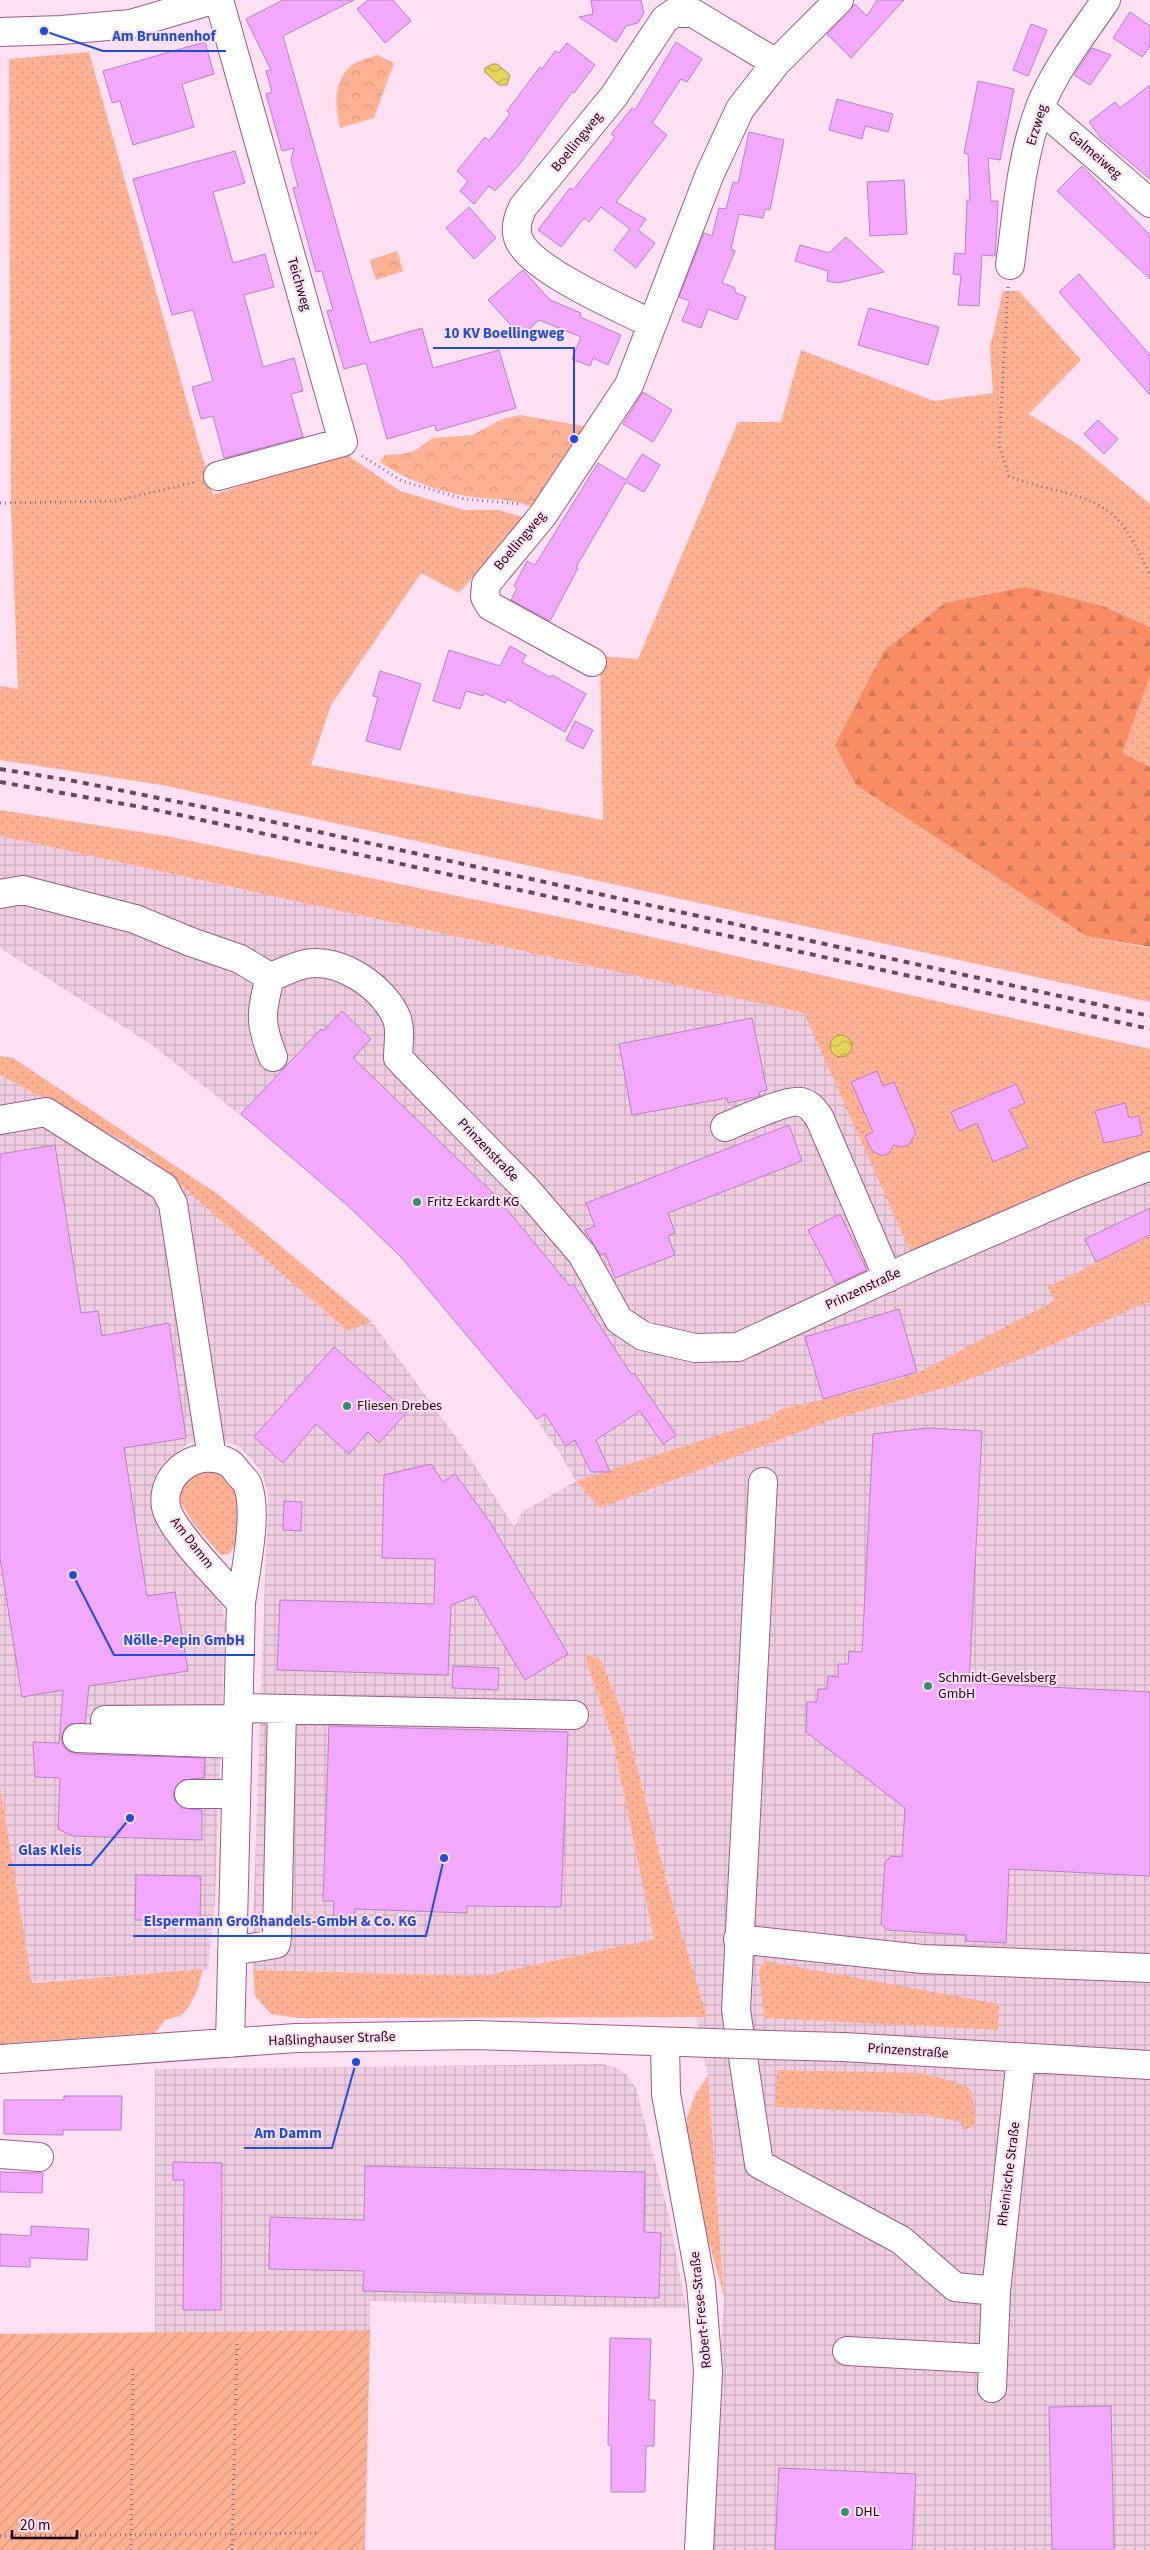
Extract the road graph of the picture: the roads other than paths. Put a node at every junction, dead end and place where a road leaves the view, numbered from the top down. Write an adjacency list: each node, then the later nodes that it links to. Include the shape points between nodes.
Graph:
1 (212, 0): 5 (street, via 131,24)
2 (218, 0): 11 (street, Teichweg, via 344,442)
3 (839, 0): 6 (street, Boellingweg)
4 (1106, 0): 7 (street, Erzweg, via 1055,77)
5 (0, 32)
6 (776, 63): 10 (street, Boellingweg, via 740,109 709,176); 10 (street, Boellingweg, via 693,13 674,13 665,19 614,96 522,207 516,228 518,240 531,256 589,293)
7 (1040, 108): 8 (street, Galmeiweg); 9 (street, Erzweg, via 1020,191)
8 (1150, 203)
9 (1010, 266)
10 (652, 324): 12 (street, Boellingweg, via 629,385 543,515 486,584 485,597 490,606)
11 (218, 476)
12 (592, 662)
13 (0, 894): 14 (street, via 23,890 135,919 240,959)
14 (270, 977): 15 (street, via 262,1006 263,1032); 19 (street, Prinzenstraße, via 307,964 334,965 366,982 388,1002 398,1021 398,1058 526,1190 582,1254 619,1320 644,1336 695,1348 738,1347)
15 (273, 1057)
16 (0, 1120): 20 (street, via 46,1112 164,1187 173,1204)
17 (725, 1127): 19 (street, via 788,1103 800,1102 811,1107 819,1117)
18 (1150, 1166): 19 (street, Prinzenstraße)
19 (888, 1278)
20 (212, 1458): 22 (street, via 230,1463 248,1484 251,1501 249,1545); 22 (street, Am Damm, via 192,1460 176,1472 170,1482 166,1507 186,1539)
21 (763, 1482): 30 (street)
22 (241, 1603): 26 (street)
23 (282, 1709): 24 (street); 26 (street); 31 (street, via 278,1937 276,1944)
24 (574, 1715)
25 (105, 1720): 26 (street)
26 (238, 1724): 27 (street); 29 (street)
27 (77, 1738)
28 (189, 1794): 29 (street)
29 (236, 1794): 31 (street)
30 (738, 1939): 32 (street, via 922,1959); 40 (street, via 736,2010 760,2164 901,2240 955,2287)
31 (232, 1951): 34 (street)
32 (1150, 1968)
33 (665, 2042): 34 (street, Haßlinghauser Straße, via 476,2035 296,2038); 35 (street, Prinzenstraße, bridge, via 843,2047); 44 (street, Robert-Frese-Straße, via 666,2094 701,2284 708,2371)
34 (230, 2043): 36 (street, Haßlinghauser Straße)
35 (1022, 2058): 37 (street, Prinzenstraße); 40 (street, Rheinische Straße)
36 (0, 2059)
37 (1150, 2065)
38 (0, 2154): 39 (street)
39 (39, 2157)
40 (996, 2291): 42 (street, Rheinische Straße)
41 (848, 2351): 42 (street)
42 (992, 2359): 43 (street, Rheinische Straße)
43 (992, 2388)
44 (699, 2550)

